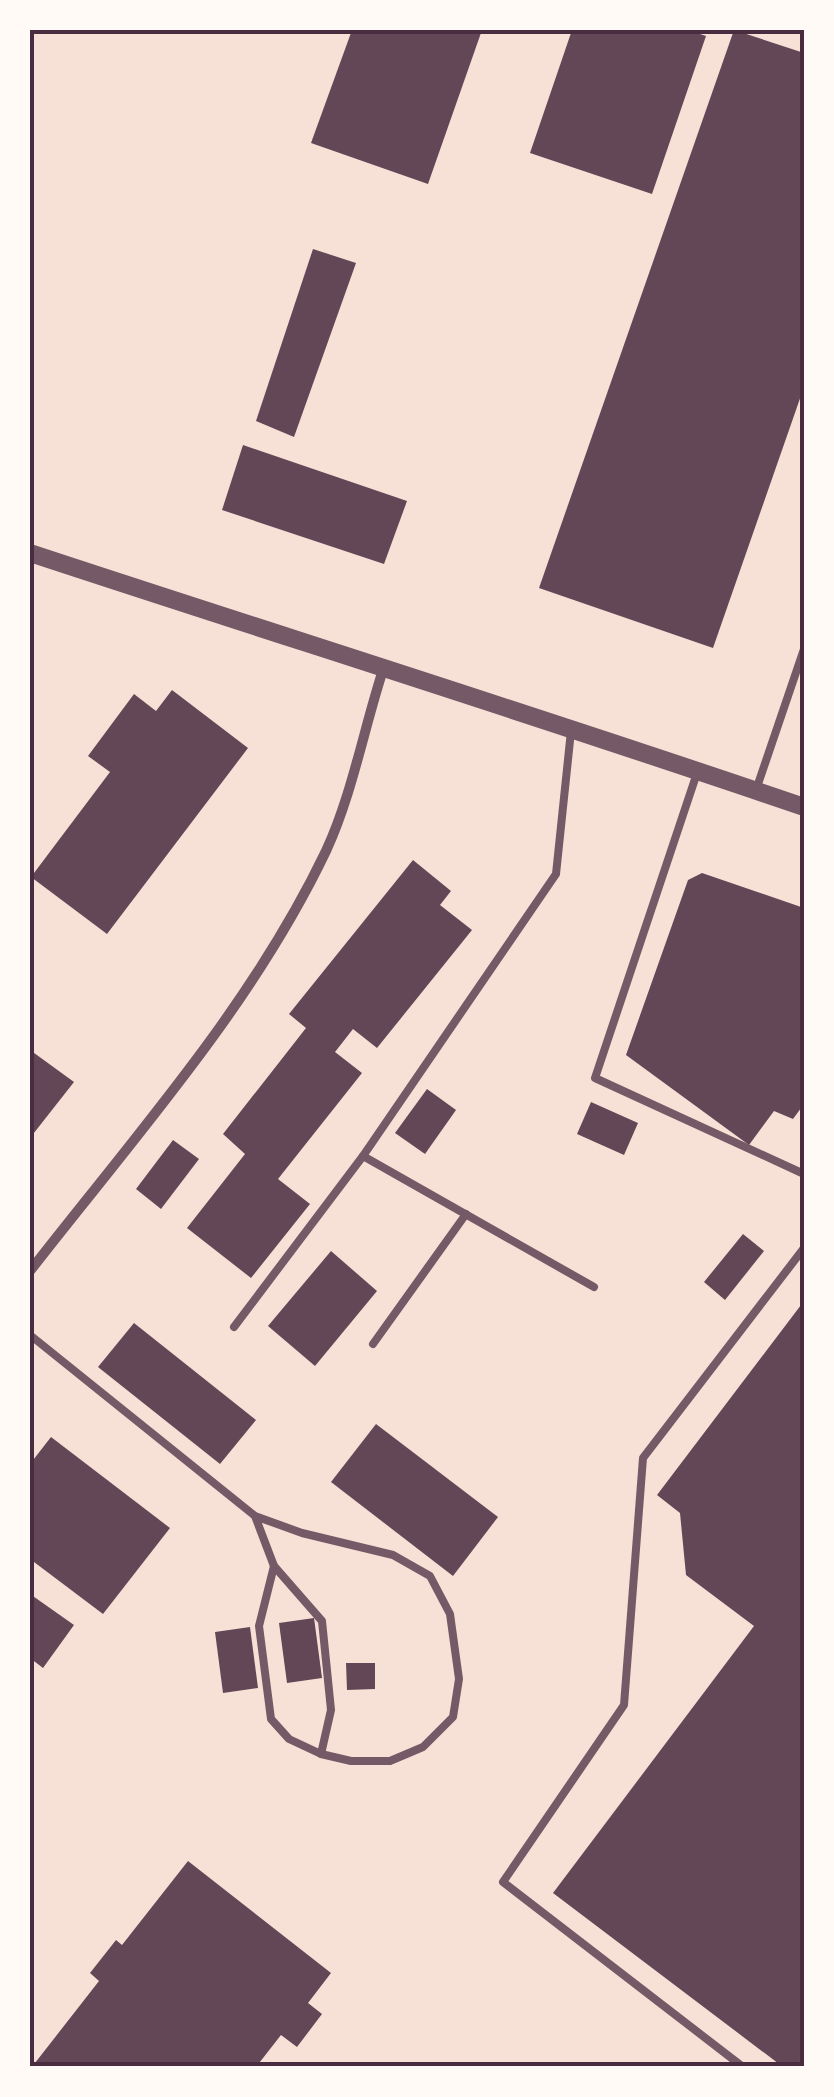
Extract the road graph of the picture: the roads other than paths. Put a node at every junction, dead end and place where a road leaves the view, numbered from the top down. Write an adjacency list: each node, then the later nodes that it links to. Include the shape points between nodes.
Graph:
1 (30, 553): 3 (street)
2 (804, 649): 6 (lane)
3 (382, 670): 4 (street); 12 (street, via 328,847 272,954)
4 (572, 727): 5 (street); 8 (lane, via 556,874)
5 (698, 770): 6 (street); 9 (lane, via 595,1078)
6 (756, 790): 7 (street)
7 (804, 806)
8 (363, 1156): 10 (lane); 14 (lane)
9 (804, 1174)
10 (466, 1214): 13 (lane); 16 (lane)
11 (804, 1248): 20 (lane, via 644,1458 624,1705 503,1882)
12 (30, 1271)
13 (594, 1287)
14 (234, 1327)
15 (30, 1334): 17 (lane)
16 (372, 1344)
17 (255, 1516): 18 (lane); 19 (lane, via 393,1555 430,1576 450,1614 458,1679 453,1718 423,1747 390,1761)
18 (274, 1566): 19 (lane, via 322,1622 331,1710); 19 (lane, via 259,1626 271,1719 288,1739)
19 (320, 1754)
20 (743, 2067)

